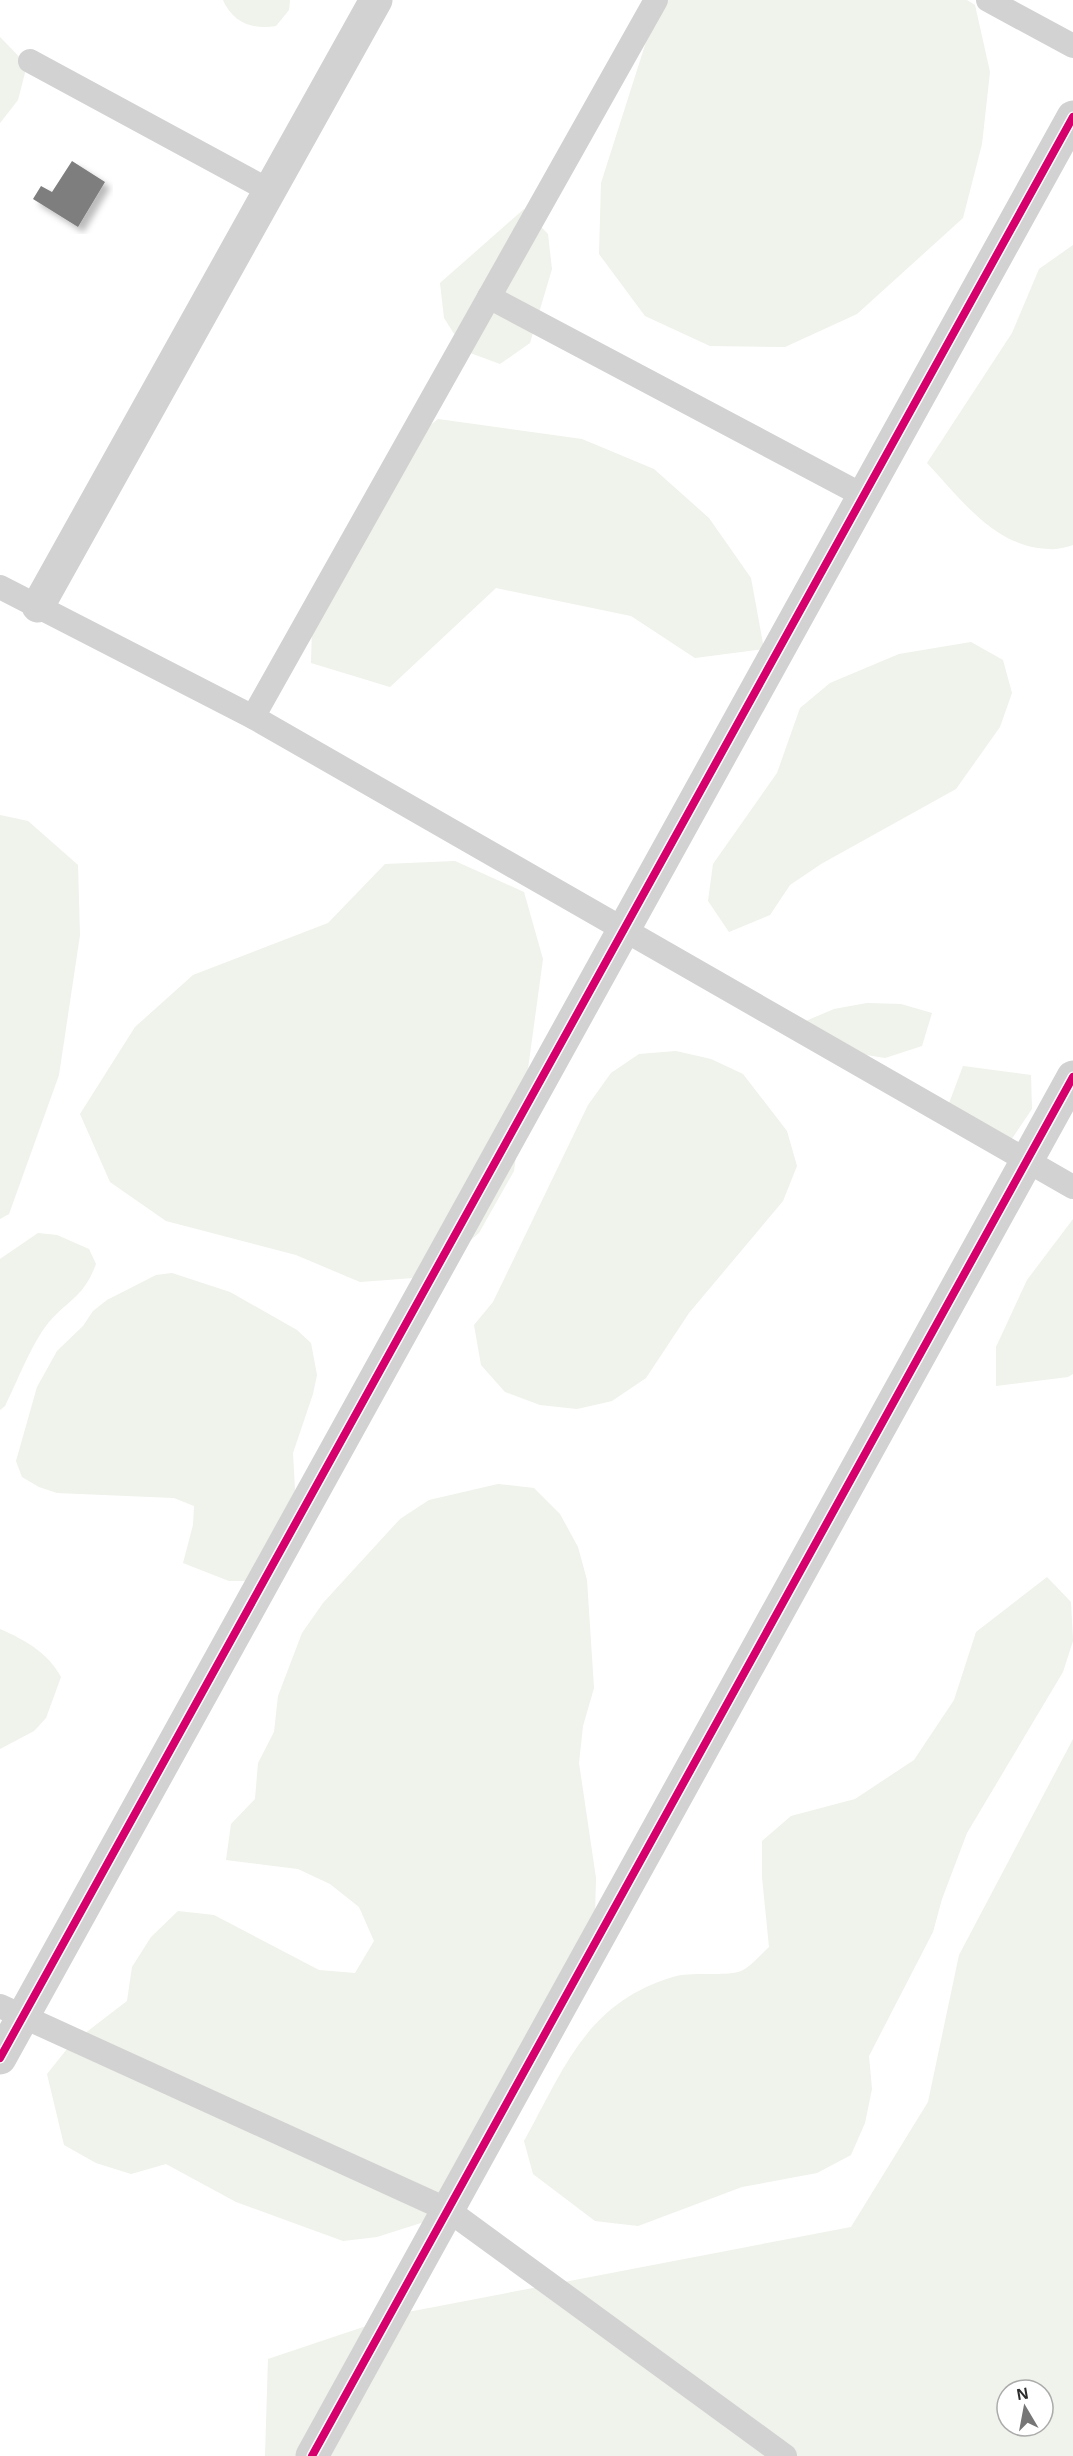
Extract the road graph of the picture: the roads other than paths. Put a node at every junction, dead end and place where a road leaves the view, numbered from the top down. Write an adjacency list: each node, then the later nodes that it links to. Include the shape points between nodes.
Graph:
1 (376, 0): 7 (street)
2 (656, 0): 8 (lane)
3 (988, 0): 4 (lane)
4 (1073, 46)
5 (30, 61): 7 (lane)
6 (1073, 117): 9 (street)
7 (270, 191): 11 (street)
8 (489, 297): 9 (lane); 12 (lane)
9 (864, 496): 13 (street)
10 (0, 587): 11 (lane)
11 (38, 606): 12 (lane)
12 (253, 717): 13 (lane)
13 (624, 929): 15 (lane); 17 (street)
14 (1073, 1077): 15 (street)
15 (1027, 1161): 16 (lane); 19 (street)
16 (1073, 1187)
17 (11, 2012): 18 (street); 19 (lane)
18 (0, 2058)
19 (448, 2210): 20 (street); 21 (lane)
20 (312, 2456)
21 (785, 2456)

